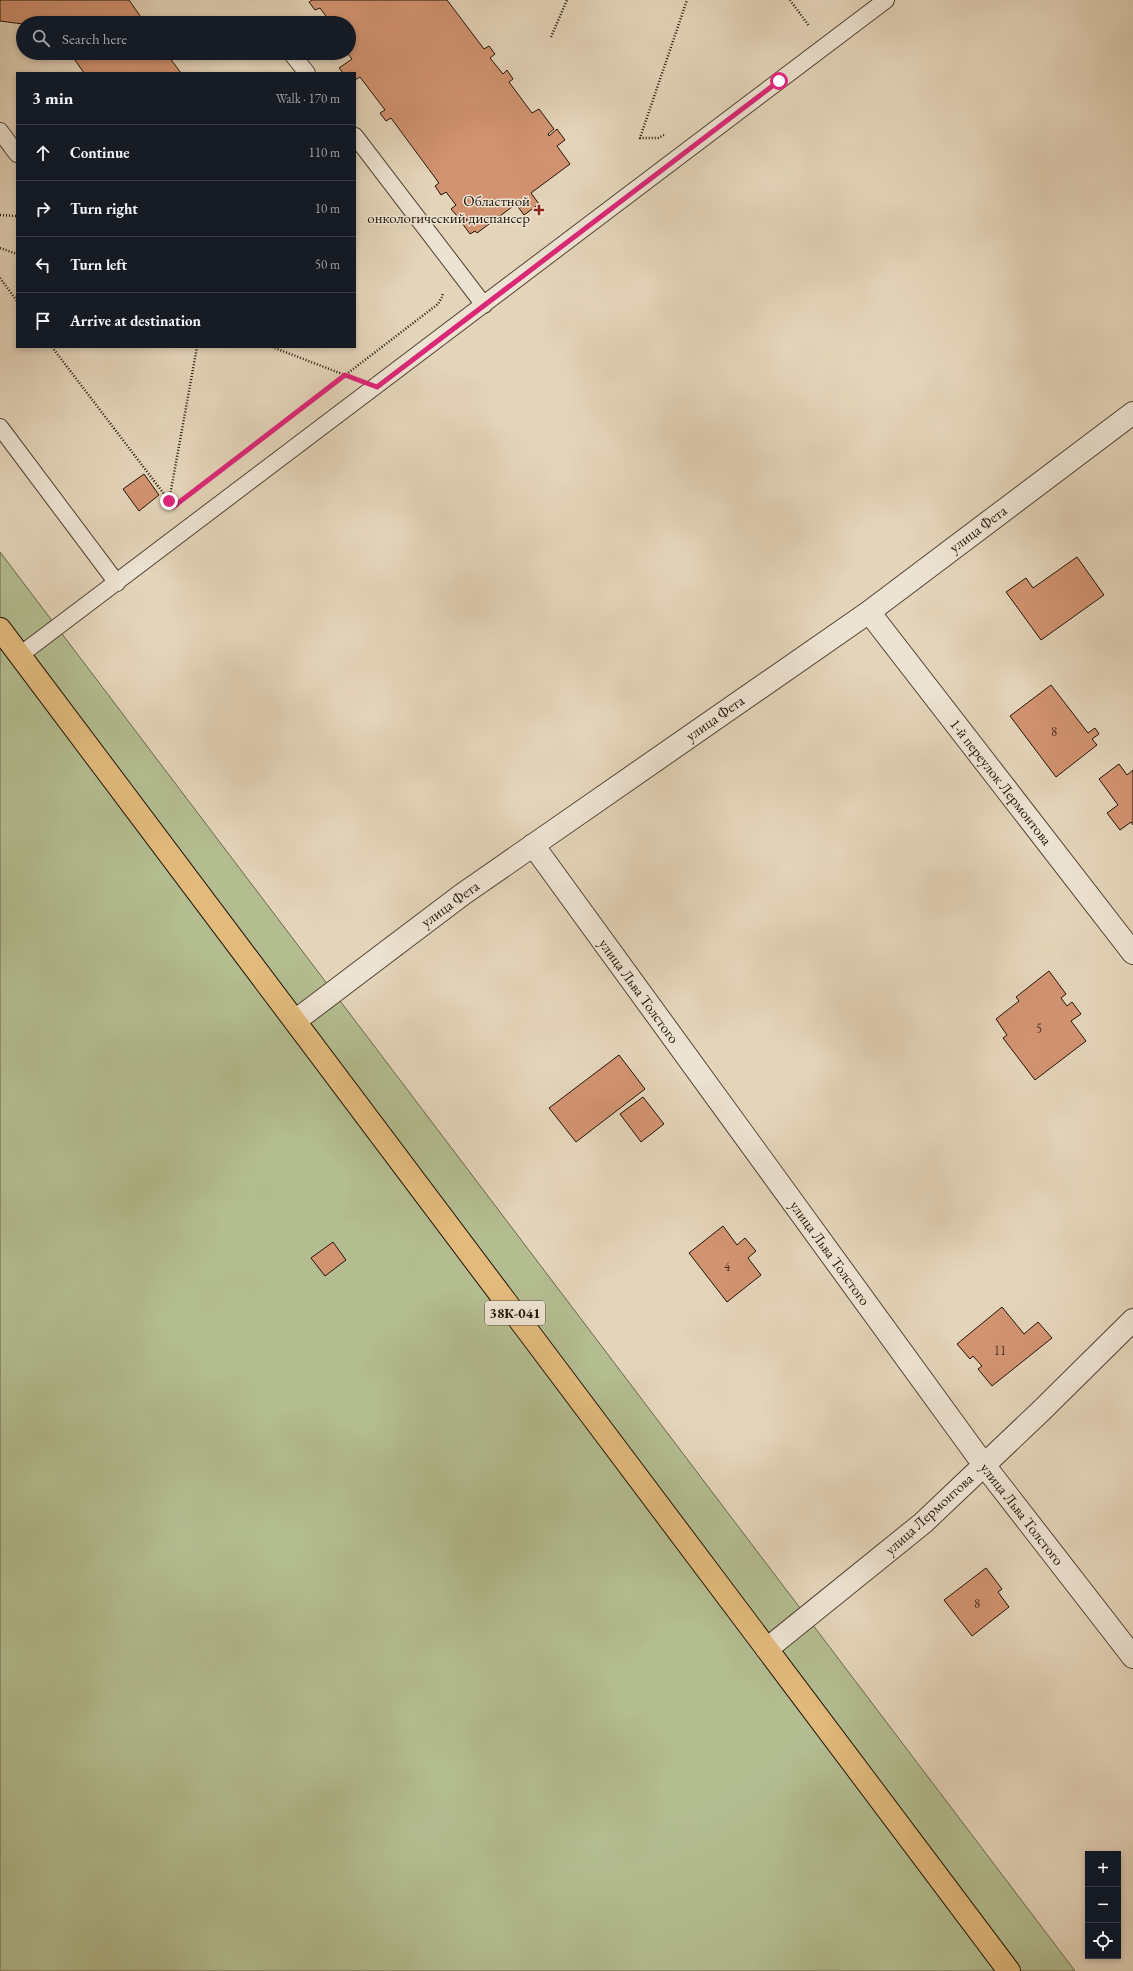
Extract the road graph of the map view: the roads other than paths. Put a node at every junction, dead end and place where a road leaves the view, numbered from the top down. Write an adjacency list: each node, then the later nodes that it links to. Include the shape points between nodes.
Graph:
1 (886, 0): 7 (lane)
2 (297, 60): 3 (lane)
3 (306, 72)
4 (0, 131): 6 (lane)
5 (356, 139): 7 (lane)
6 (16, 153)
7 (484, 305): 10 (lane)
8 (1133, 413): 11 (street, улица Фета)
9 (0, 427): 10 (lane)
10 (116, 583): 13 (lane)
11 (869, 612): 14 (street, улица Фета); 15 (street, 1-й переулок Лермонтова)
12 (0, 629): 13 (main road, 38К-041)
13 (20, 655): 16 (main road, 38К-041)
14 (533, 845): 16 (street, улица Фета); 18 (street, улица Льва Толстого)
15 (1133, 952)
16 (295, 1020): 19 (main road, 38К-041)
17 (1133, 1320): 18 (street, улица Лермонтова)
18 (984, 1465): 19 (street, улица Лермонтова, via 923,1523); 20 (street, улица Льва Толстого)
19 (767, 1649): 21 (main road, 38К-041)
20 (1133, 1657)
21 (1009, 1971)

